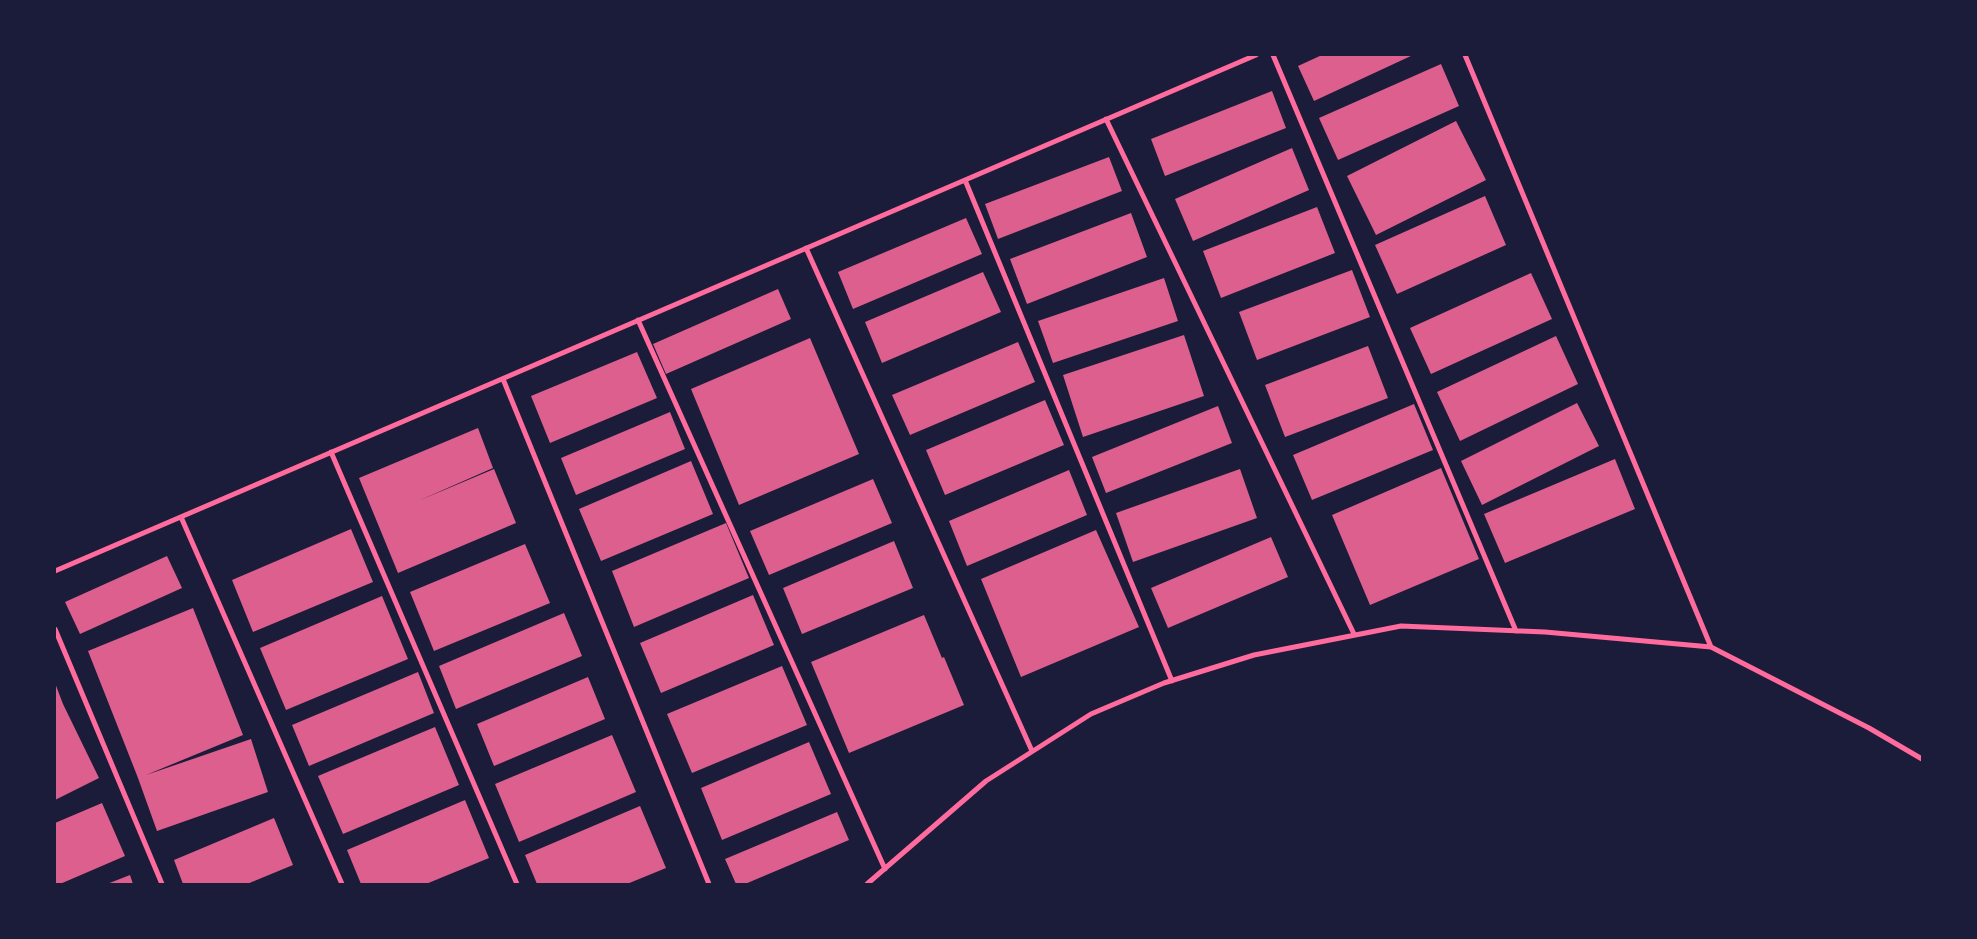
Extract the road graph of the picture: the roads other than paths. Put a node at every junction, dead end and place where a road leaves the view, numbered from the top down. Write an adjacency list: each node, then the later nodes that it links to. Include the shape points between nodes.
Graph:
1 (1256, 55): 4 (street)
2 (1273, 55): 13 (street)
3 (1466, 55): 15 (street)
4 (1106, 119): 5 (street); 14 (street)
5 (965, 180): 6 (street); 16 (street)
6 (806, 248): 7 (street); 17 (street)
7 (638, 320): 8 (street); 19 (street)
8 (503, 379): 9 (street); 23 (street)
9 (331, 452): 10 (street); 22 (street)
10 (181, 517): 11 (street); 21 (street)
11 (55, 571)
12 (55, 629): 20 (street)
13 (1516, 631): 14 (street, via 1401,626); 15 (street)
14 (1354, 634): 16 (street, via 1254,655)
15 (1711, 647): 18 (street, via 1870,728)
16 (1172, 681): 17 (street, via 1091,714)
17 (1032, 751): 19 (street, via 986,781)
18 (1922, 759)
19 (885, 869): 24 (street)
20 (162, 884)
21 (342, 884)
22 (517, 884)
23 (709, 884)
24 (867, 884)

